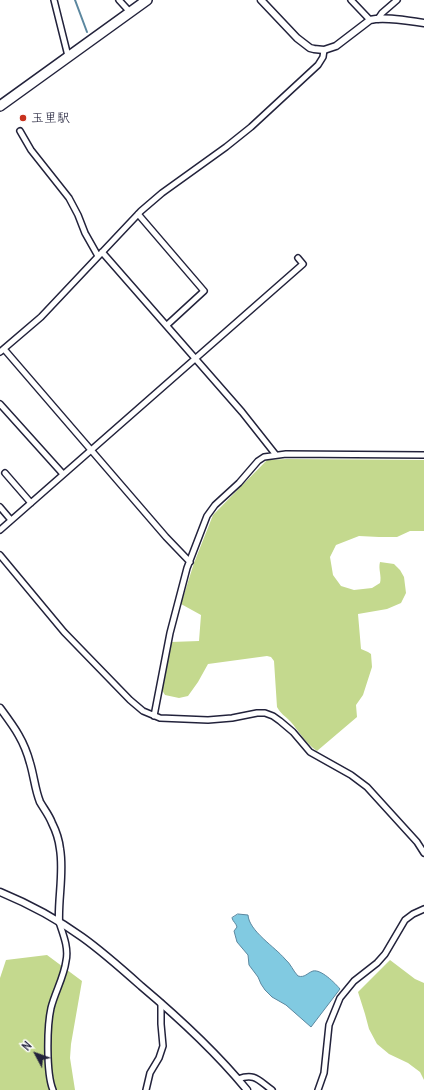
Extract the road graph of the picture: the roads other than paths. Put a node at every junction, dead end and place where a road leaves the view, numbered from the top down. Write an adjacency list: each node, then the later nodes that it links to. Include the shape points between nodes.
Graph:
1 (54, 0): 12 (street)
2 (119, 0): 7 (street)
3 (147, 0): 7 (highway)
4 (261, 0): 11 (street, via 303,44)
5 (351, 0): 9 (street)
6 (397, 0): 8 (street)
7 (130, 12): 12 (highway)
8 (378, 19): 9 (street); 10 (street)
9 (370, 20): 11 (street, via 336,46)
10 (424, 23)
11 (324, 50): 15 (street, via 318,65 251,127)
12 (68, 56): 13 (highway)
13 (1, 102)
14 (20, 131): 16 (street, via 31,150 69,198 85,233)
15 (138, 214): 16 (street); 18 (street, via 204,291)
16 (100, 254): 18 (street); 19 (street, via 41,317)
17 (298, 258): 20 (street, via 303,264)
18 (167, 325): 20 (street)
19 (2, 350): 22 (street)
20 (196, 358): 22 (street); 23 (street)
21 (0, 404): 26 (street)
22 (91, 449): 26 (street); 32 (street)
23 (276, 455): 24 (street); 32 (street, via 258,461 209,512)
24 (424, 455)
25 (5, 473): 27 (street)
26 (63, 474): 27 (street)
27 (31, 503): 29 (street)
28 (0, 507): 29 (street)
29 (11, 520): 30 (street)
30 (0, 530)
31 (0, 554): 34 (street, via 64,632 133,704)
32 (190, 562): 34 (street, via 170,633)
33 (0, 708): 38 (street, via 17,730 31,764 40,801 57,836 61,862)
34 (154, 716): 35 (street, via 208,720 256,713 273,716 293,732 310,752 367,787)
35 (424, 853)
36 (0, 892): 38 (street)
37 (424, 909): 45 (street, via 405,920 385,954 354,981 340,998 329,1025 324,1073)
38 (59, 922): 39 (street, via 96,948); 41 (street, via 67,949 67,960 51,1008 49,1026 49,1073)
39 (161, 1003): 40 (street); 42 (street, via 163,1046 150,1073)
40 (238, 1079): 43 (street); 44 (street, via 254,1077)
41 (53, 1090)
42 (146, 1090)
43 (247, 1090)
44 (272, 1090)
45 (318, 1090)

